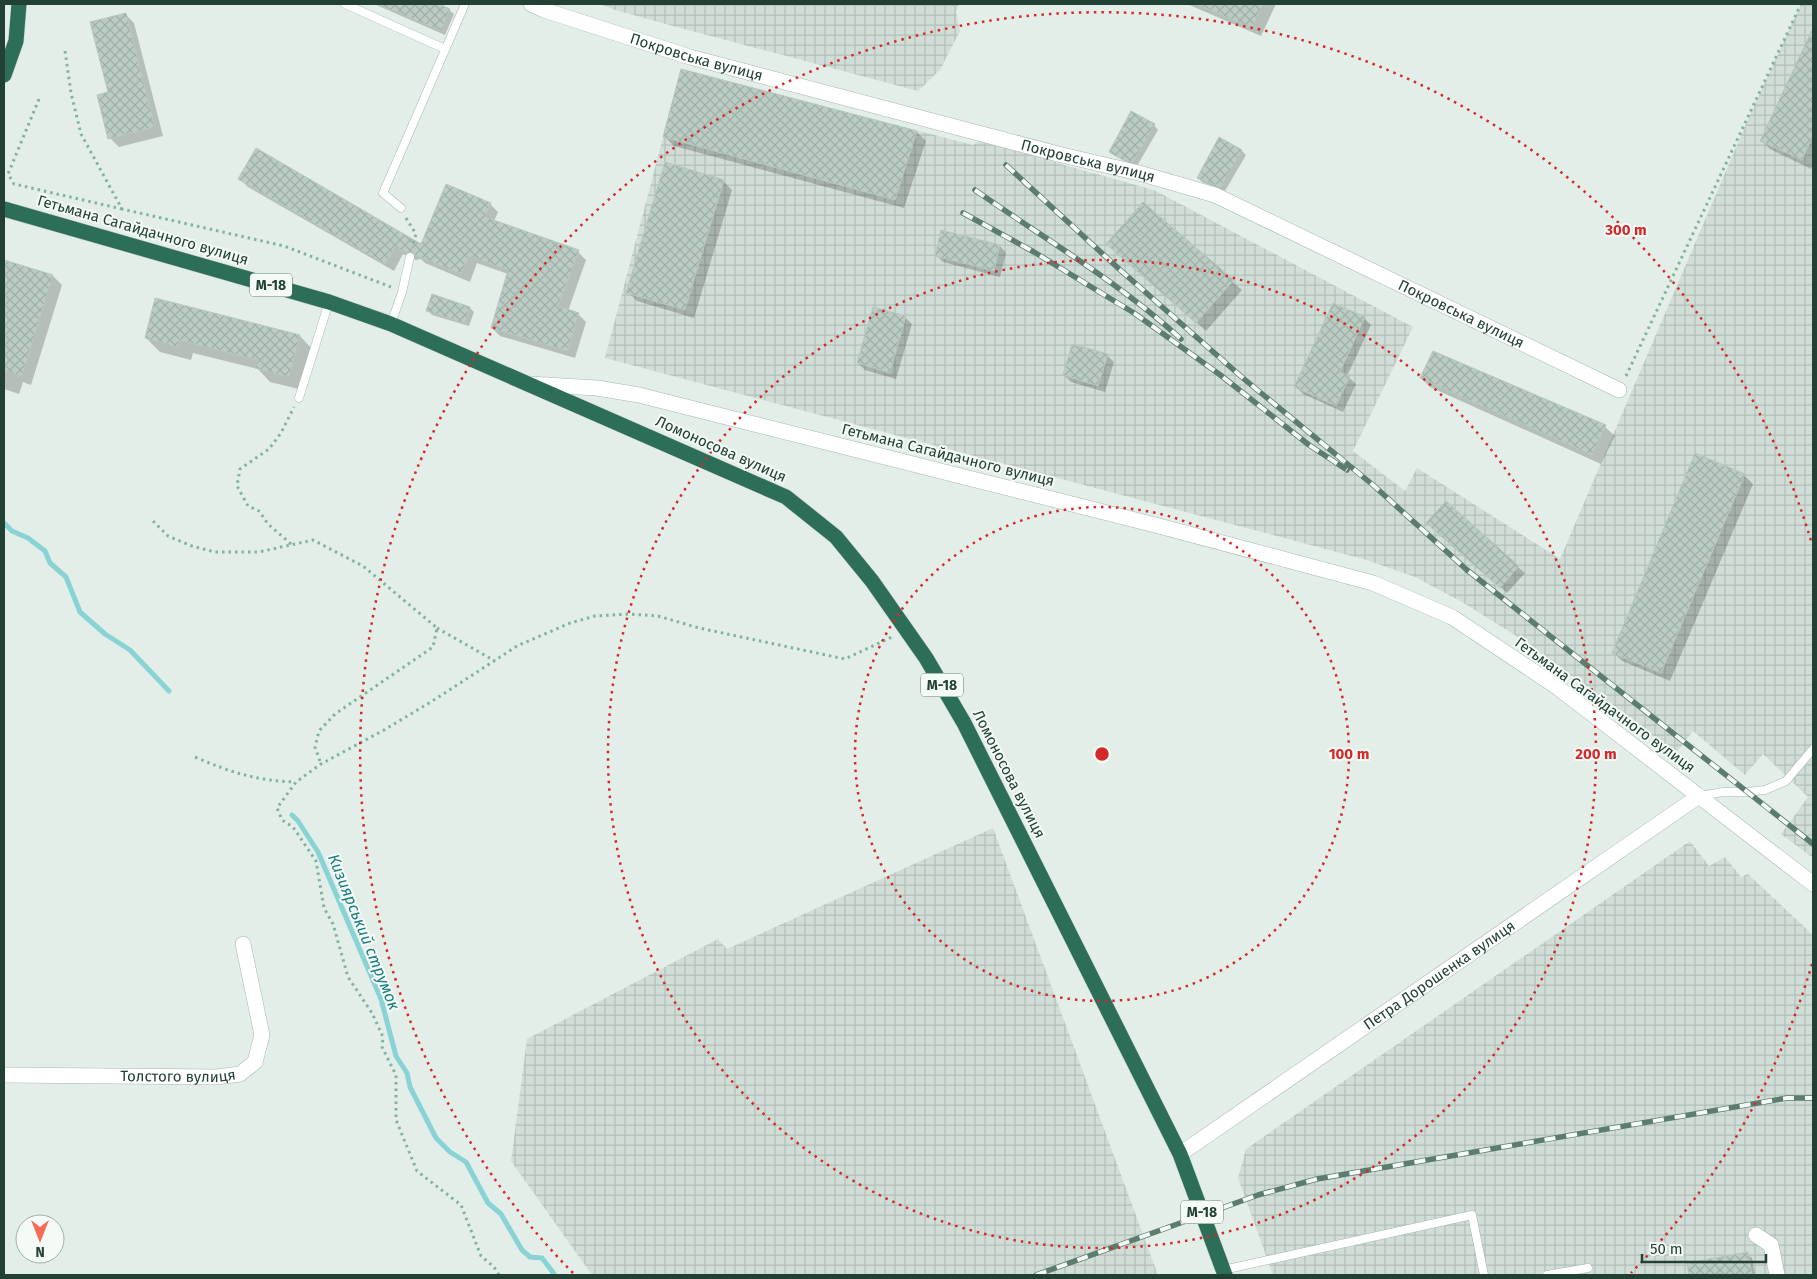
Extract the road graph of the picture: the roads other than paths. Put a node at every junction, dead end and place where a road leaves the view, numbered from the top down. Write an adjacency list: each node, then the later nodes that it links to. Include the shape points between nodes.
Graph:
1 (19, 4): 6 (highway, via 16,41)
2 (345, 4): 5 (lane)
3 (465, 4): 5 (lane)
4 (531, 4): 13 (street, Покровська вулиця, via 690,57 1215,195)
5 (445, 49): 7 (lane, via 383,193)
6 (4, 75)
7 (401, 208)
8 (4, 209): 10 (highway, Гетьмана Сагайдачного вулиця / М-18)
9 (410, 257): 11 (lane)
10 (329, 302): 11 (highway, Гетьмана Сагайдачного вулиця / М-18); 14 (lane)
11 (391, 324): 12 (highway, Гетьмана Сагайдачного вулиця / М-18)
12 (530, 384): 16 (street, Гетьмана Сагайдачного вулиця, via 597,388 639,395 1374,582 1452,617 1557,688); 20 (highway, Ломоносова вулиця / М-18, via 786,497 836,537 907,630 964,723)
13 (1619, 390)
14 (299, 398)
15 (1813, 749): 16 (lane, via 1786,781 1765,790)
16 (1699, 796): 17 (street, Гетьмана Сагайдачного вулиця); 20 (street, Петра Дорошенка вулиця)
17 (1813, 884)
18 (243, 944): 19 (street, Толстого вулиця, via 262,1035 255,1062 240,1074 217,1077)
19 (4, 1075)
20 (1180, 1154): 23 (highway, Ломоносова вулиця / М-18)
21 (1756, 1235): 26 (street, via 1771,1245)
22 (1588, 1268): 25 (lane)
23 (1224, 1273): 24 (lane, via 1472,1214)
24 (1484, 1275)
25 (1547, 1275)
26 (1776, 1275)

